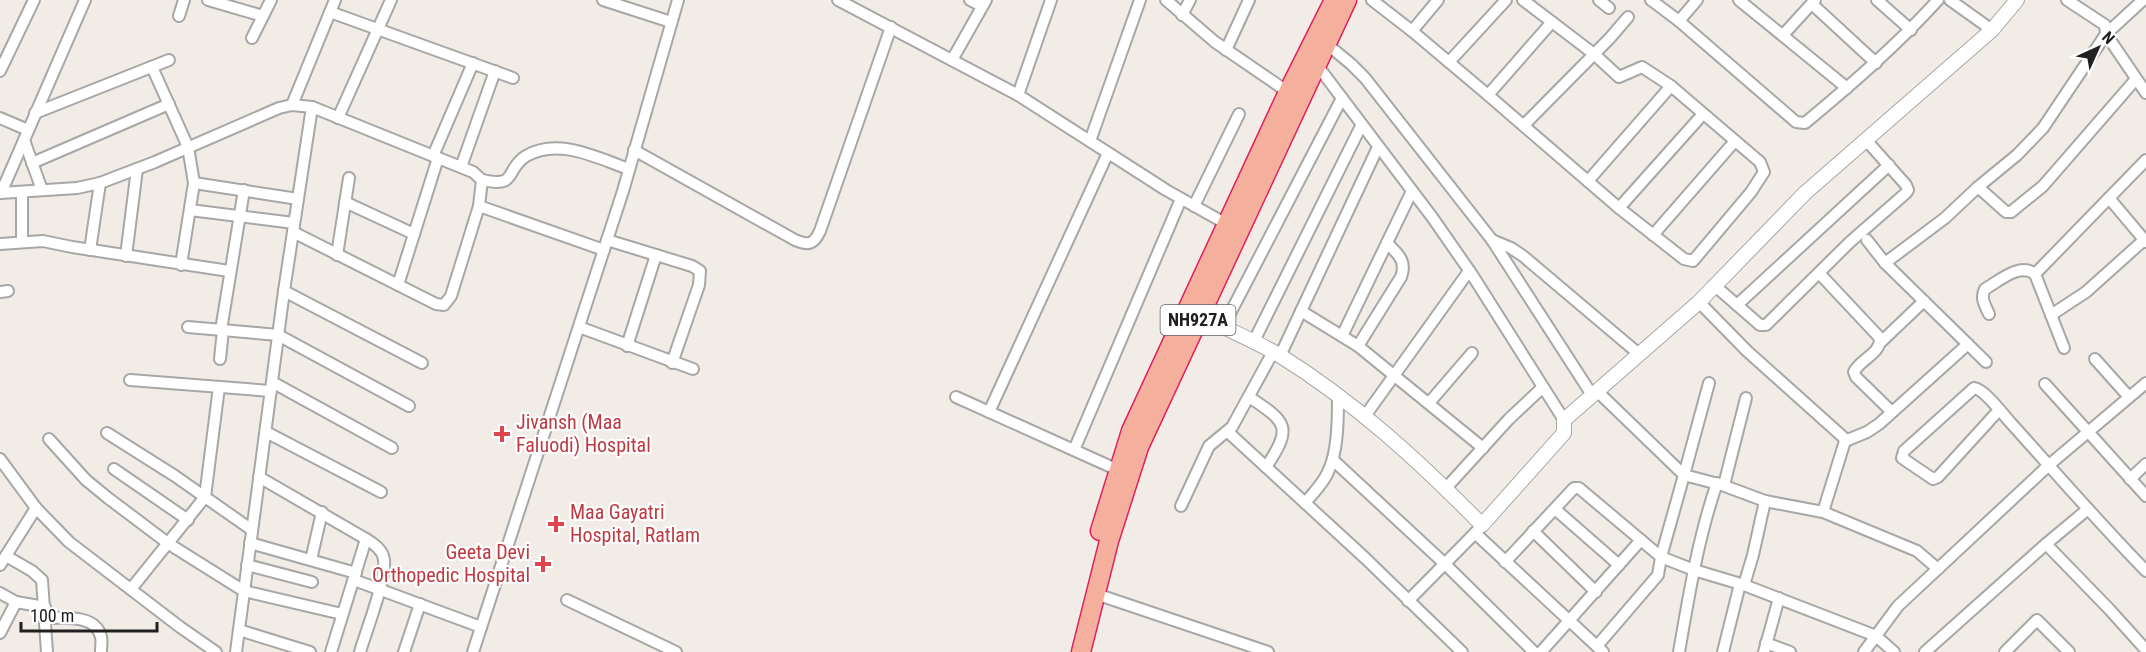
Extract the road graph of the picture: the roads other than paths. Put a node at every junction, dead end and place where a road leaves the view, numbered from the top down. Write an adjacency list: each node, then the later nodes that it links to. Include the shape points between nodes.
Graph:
1 (34, 0): 62 (street)
2 (85, 0): 76 (street)
3 (184, 0): 38 (street)
4 (208, 0): 39 (street)
5 (271, 0): 39 (street)
6 (335, 0): 36 (street)
7 (391, 0): 45 (street)
8 (603, 0): 42 (street)
9 (678, 0): 42 (street)
10 (838, 0): 44 (street)
11 (970, 0): 33 (street)
12 (1051, 0): 71 (street)
13 (1140, 0): 85 (street)
14 (1166, 0): 37 (street)
15 (1190, 0): 37 (street)
16 (1249, 0): 53 (street)
17 (1334, 0): 68 (highway, NH927A)
18 (1347, 0): 52 (highway, NH927A)
19 (1372, 0): 48 (street)
20 (1438, 0): 48 (street)
21 (1506, 0): 57 (street)
22 (1523, 0): 43 (street)
23 (1599, 0): 35 (street)
24 (1651, 0): 41 (street)
25 (1696, 0): 41 (street)
26 (1877, 0): 46 (street)
27 (1938, 0): 46 (street)
28 (1950, 0): 47 (street)
29 (2017, 0): 47 (street)
30 (2067, 0): 50 (street, via 2105,25)
31 (1746, 2): 49 (street)
32 (1813, 2): 49 (street); 59 (street)
33 (984, 3): 56 (street)
34 (2143, 5): 50 (street)
35 (1609, 8)
36 (330, 12): 45 (street); 74 (street)
37 (1182, 15): 53 (street)
38 (179, 16)
39 (263, 16): 51 (street)
40 (1628, 17): 54 (street)
41 (1679, 21): 67 (street, via 1796,122 1805,123)
42 (671, 22): 89 (street)
43 (1552, 22): 54 (street); 70 (street)
44 (891, 27): 56 (street); 89 (street, via 820,231 812,243 806,245 795,240)
45 (380, 28): 58 (street); 80 (street)
46 (1911, 30): 59 (street)
47 (1992, 30): 84 (street)
48 (1412, 31): 57 (street)
49 (1783, 34): 67 (street)
50 (2106, 34): 65 (street); 103 (street, via 2043,128)
51 (252, 38)
52 (1328, 45): 60 (highway, NH927A); 122 (street, via 1365,78)
53 (1226, 50): 68 (street)
54 (1593, 54): 66 (street, via 1619,77 1642,67); 81 (street)
55 (169, 60): 61 (street)
56 (952, 60): 71 (street)
57 (1449, 62): 70 (street)
58 (473, 63): 63 (street); 91 (street)
59 (1876, 63): 67 (street)
60 (1317, 65): 72 (street); 119 (highway, NH927A)
61 (152, 67): 73 (street); 76 (street)
62 (0, 71)
63 (495, 71): 64 (street); 94 (street)
64 (513, 78)
65 (2136, 79): 69 (street); 103 (street, via 2043,186 2011,212)
66 (1671, 86): 78 (street); 100 (street)
67 (1847, 88)
68 (1288, 92): 119 (highway, NH927A)
69 (2146, 93)
70 (1488, 94): 81 (street)
71 (1018, 95): 85 (street)
72 (1342, 98): 82 (street); 151 (street)
73 (169, 104): 87 (street); 92 (street)
74 (292, 105): 75 (street); 87 (street)
75 (312, 107): 80 (street); 110 (street)
76 (35, 113): 83 (street)
77 (1239, 114): 114 (street)
78 (1702, 114): 86 (street); 115 (street)
79 (0, 118): 83 (street)
80 (338, 118): 91 (street)
81 (1524, 125): 100 (street)
82 (1361, 126): 88 (street); 155 (street)
83 (26, 135): 92 (street); 108 (street)
84 (1866, 140): 93 (street); 140 (street, via 1805,193)
85 (1090, 141): 90 (street)
86 (1735, 141): 121 (street); 121 (street, via 1760,162 1764,172 1695,259 1684,260)
87 (188, 147): 96 (street); 102 (street)
88 (1378, 147): 106 (street); 145 (street)
89 (634, 150): 97 (street)
90 (1108, 153): 111 (street); 187 (street)
91 (435, 157): 94 (street); 120 (street)
92 (32, 163): 104 (street)
93 (1889, 165): 137 (street, via 1906,185 1906,194); 144 (street)
94 (461, 167): 99 (street)
95 (2144, 168): 109 (street)
96 (136, 169): 101 (street); 132 (street)
97 (629, 169): 99 (street, via 564,148 525,157 504,182); 128 (street)
98 (349, 178): 112 (street)
99 (482, 180): 113 (street)
100 (1588, 181): 115 (street)
101 (100, 183): 104 (street); 129 (street)
102 (194, 183): 105 (street); 116 (street)
103 (1977, 187): 133 (street, via 1945,218)
104 (42, 190): 107 (street)
105 (244, 190): 110 (street); 117 (street)
106 (1412, 191): 126 (street); 136 (street)
107 (22, 192): 108 (street); 125 (street)
108 (1, 193)
109 (2109, 198): 124 (street); 138 (street)
110 (298, 199): 118 (street)
111 (1181, 199): 114 (street); 199 (street)
112 (345, 202): 120 (street); 130 (street)
113 (479, 206): 128 (street); 139 (street, via 448,303 440,306)
114 (1194, 206): 119 (street)
115 (1619, 208): 121 (street)
116 (190, 210): 117 (street); 134 (street)
117 (240, 216): 118 (street); 135 (street)
118 (294, 228): 130 (street); 141 (street)
119 (1234, 228): 146 (highway, NH927A)
120 (414, 234): 139 (street)
121 (1653, 235)
122 (1492, 240): 163 (street, via 1524,256); 178 (street)
123 (1867, 240): 133 (street)
124 (2145, 241): 148 (street, via 2086,292)
125 (22, 242): 127 (street); 129 (street, via 44,241)
126 (1387, 243): 154 (street); 159 (street, via 1399,255 1404,268)
127 (0, 244)
128 (605, 245): 131 (street); 150 (street)
129 (90, 250): 132 (street)
130 (337, 255): 139 (street)
131 (656, 255): 158 (street); 168 (street, via 692,266 701,276)
132 (126, 256): 134 (street)
133 (1885, 263): 142 (street)
134 (181, 265): 135 (street)
135 (229, 271): 152 (street)
136 (1469, 271): 170 (street); 177 (street)
137 (1819, 273): 144 (street, via 1766,325 1760,325); 156 (street, via 1878,334)
138 (2035, 274): 147 (street, via 2019,270 1985,289 1982,299); 148 (street)
139 (398, 285)
140 (1714, 285): 143 (street); 144 (street)
141 (284, 291): 153 (street); 167 (street)
142 (1924, 301): 156 (street); 157 (street)
143 (1699, 302): 163 (street); 196 (street)
144 (1737, 305)
145 (1301, 311): 154 (street); 162 (street)
146 (1194, 312): 151 (street); 206 (highway, NH927A, via 1131,431); 250 (highway, NH927A, via 1139,447)
147 (1989, 314)
148 (2051, 315): 160 (street)
149 (188, 327): 152 (street)
150 (579, 327): 158 (street); 259 (street)
151 (1223, 327): 155 (street)
152 (222, 330): 153 (street); 164 (street)
153 (278, 335): 176 (street); 185 (street)
154 (1342, 336): 159 (street)
155 (1254, 341): 162 (street)
156 (1881, 342): 188 (street, via 1854,372)
157 (1968, 344): 166 (street); 188 (street)
158 (627, 345): 168 (street)
159 (1358, 346): 170 (street)
160 (2064, 348)
161 (1472, 353): 184 (street)
162 (1277, 354): 179 (street); 180 (street)
163 (1639, 354): 178 (street)
164 (220, 359)
165 (2095, 359): 182 (street)
166 (1986, 362)
167 (422, 363)
168 (672, 363): 169 (street)
169 (693, 369)
170 (1395, 376): 184 (street); 189 (street)
171 (130, 380): 175 (street)
172 (1709, 382): 207 (street)
173 (2146, 383): 182 (street)
174 (2045, 384): 193 (street)
175 (219, 387): 176 (street); 214 (street)
176 (272, 387): 191 (street); 197 (street)
177 (1543, 387): 190 (street); 198 (street)
178 (1595, 393): 190 (street); 207 (street)
179 (1249, 396): 192 (street); 204 (street, via 1275,414 1282,426 1280,446)
180 (1338, 396): 189 (street); 200 (street)
181 (956, 397): 187 (street)
182 (2129, 398): 193 (street)
183 (1746, 399): 210 (street)
184 (1430, 403): 198 (street)
185 (409, 406)
186 (1999, 410): 186 (street, via 1974,388 1904,451 1902,458 1927,477 1938,477); 202 (street)
187 (990, 412): 199 (street)
188 (1892, 412): 196 (street, via 1867,432)
189 (1365, 416): 211 (street)
190 (1564, 420): 224 (street, via 1564,433)
191 (266, 432): 208 (street); 212 (street)
192 (1227, 432): 204 (street); 217 (street, via 1209,446)
193 (2088, 432): 202 (street); 209 (street)
194 (107, 433): 214 (street)
195 (49, 439): 230 (street, via 86,480)
196 (1845, 441): 222 (street)
197 (392, 448)
198 (1483, 448): 211 (street)
199 (1074, 450): 206 (street)
200 (1333, 460): 216 (street, via 1329,472); 236 (street)
201 (2146, 464): 209 (street)
202 (2049, 465): 220 (street); 240 (street)
203 (2, 467): 218 (street)
204 (1266, 467): 216 (street)
205 (114, 469): 223 (street)
206 (1118, 470): 276 (highway, NH927A)
207 (1684, 475): 210 (street); 232 (street)
208 (260, 477): 221 (street); 225 (street)
209 (2130, 479): 213 (street)
210 (1721, 484): 215 (street); 241 (street, via 1704,525)
211 (1446, 488): 224 (street)
212 (381, 492)
213 (2146, 496)
214 (205, 497): 223 (street); 225 (street)
215 (1765, 501): 222 (street); 244 (street)
216 (1305, 503): 253 (street)
217 (1181, 506)
218 (36, 508): 234 (street); 245 (street, via 69,542)
219 (1555, 509): 226 (street); 228 (street, via 1574,488 1579,488); 239 (street)
220 (2088, 509): 231 (street); 238 (street)
221 (322, 512): 227 (street); 233 (street)
222 (1823, 512): 240 (street, via 1917,551)
223 (188, 520): 230 (street)
224 (1479, 529): 235 (street); 236 (street)
225 (252, 530): 229 (street)
226 (1533, 531): 235 (street); 248 (street)
227 (366, 539): 242 (street); 246 (street, via 381,550 384,559)
228 (1641, 540): 232 (street); 239 (street)
229 (250, 543): 233 (street); 237 (street)
230 (169, 544): 245 (street); 247 (street)
231 (2046, 544): 265 (street); 287 (street)
232 (1660, 557): 241 (street); 264 (street, via 1658,575)
233 (311, 560): 242 (street)
234 (3, 561): 256 (street, via 32,571 42,580)
235 (1505, 562): 258 (street)
236 (1445, 564): 253 (street); 280 (street)
237 (247, 565): 243 (street); 247 (street)
238 (2144, 565)
239 (1619, 566): 248 (street)
240 (1938, 569): 262 (street, via 1898,606)
241 (1694, 570): 244 (street); 282 (street)
242 (355, 577): 246 (street); 257 (street)
243 (312, 582)
244 (1742, 585): 251 (street); 283 (street)
245 (131, 589): 268 (street)
246 (379, 589): 255 (street); 272 (street)
247 (244, 591): 257 (street); 260 (street)
248 (1596, 591): 258 (street)
249 (0, 593): 254 (street)
250 (1096, 594): 277 (highway, NH927A); 278 (street)
251 (1779, 598): 262 (street); 263 (street)
252 (567, 600): 275 (street)
253 (1408, 601): 279 (street)
254 (16, 602): 256 (street); 261 (street)
255 (420, 604): 259 (street); 273 (street)
256 (45, 612): 266 (street); 267 (street, via 82,619 98,628)
257 (342, 614): 271 (street)
258 (1570, 619): 264 (street); 281 (street)
259 (481, 627): 274 (street)
260 (238, 630): 269 (street); 270 (street)
261 (0, 633)
262 (1876, 636): 285 (street); 286 (street)
263 (1765, 648): 284 (street)
264 (1600, 649)
265 (2146, 650)
266 (47, 652)
267 (101, 652)
268 (216, 652)
269 (236, 652)
270 (310, 652)
271 (331, 652)
272 (360, 652)
273 (404, 652)
274 (473, 652)
275 (676, 652)
276 (1069, 652)
277 (1081, 652)
278 (1268, 652)
279 (1462, 652)
280 (1534, 652)
281 (1540, 652)
282 (1679, 652)
283 (1723, 652)
284 (1790, 652)
285 (1864, 652)
286 (1894, 652)
287 (1925, 652)
288 (2004, 652): 289 (street, via 2037,620)
289 (2069, 652)

